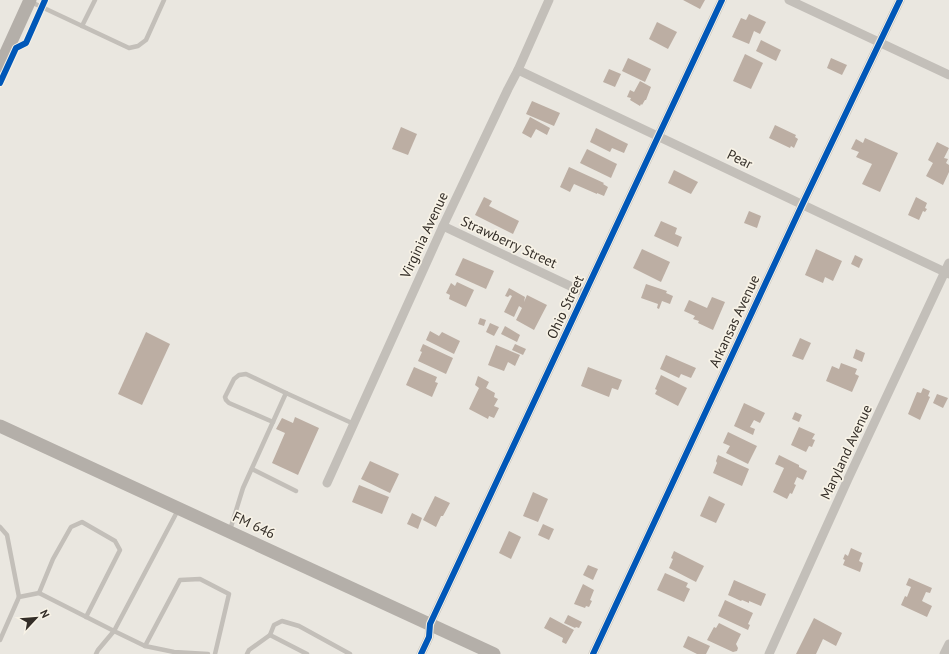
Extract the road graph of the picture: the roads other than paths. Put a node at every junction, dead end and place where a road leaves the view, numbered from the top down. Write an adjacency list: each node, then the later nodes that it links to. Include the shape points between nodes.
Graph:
1 (95, 0): 8 (lane)
2 (164, 0): 8 (lane, via 146,40 138,46 129,48)
3 (549, 0): 11 (street, Virginia Avenue)
4 (722, 0): 13 (street, Ohio Street)
5 (789, 0): 9 (street)
6 (900, 0): 9 (street, Arkansas Avenue)
7 (30, 1): 8 (lane); 10 (main road)
8 (82, 26)
9 (879, 41): 12 (street); 14 (street, Arkansas Avenue)
10 (0, 66)
11 (518, 70): 13 (street, Pear); 15 (street, Virginia Avenue)
12 (949, 74)
13 (658, 136): 14 (street, Pear); 18 (street, Ohio Street)
14 (802, 204): 17 (street, Pear); 46 (street, Arkansas Avenue)
15 (443, 226): 18 (street, Strawberry Street); 21 (street, Virginia Avenue)
16 (949, 263): 17 (street, Maryland Avenue)
17 (947, 273): 47 (street, Maryland Avenue, via 848,479)
18 (585, 293): 32 (street, Ohio Street)
19 (286, 393): 20 (lane); 20 (lane, via 246,374 234,379 225,397 229,403); 21 (lane)
20 (273, 422): 23 (lane)
21 (354, 424): 24 (street, Virginia Avenue)
22 (0, 426): 26 (main road, FM 646 / FM 646)
23 (252, 469): 25 (lane); 28 (lane, via 243,488)
24 (327, 483)
25 (296, 491)
26 (179, 508): 28 (main road, FM 646 / FM 646); 33 (lane)
27 (0, 527): 30 (lane, via 7,535)
28 (230, 532): 32 (main road, FM 646 / FM 646)
29 (39, 593): 30 (lane); 31 (lane); 31 (lane, via 53,559 71,527 82,522 115,541 120,550)
30 (19, 597): 35 (lane)
31 (86, 617): 33 (lane)
32 (430, 624): 44 (street, Ohio Street, via 429,637); 45 (main road, FM 646 / FM 646)
33 (114, 632): 37 (lane); 38 (lane)
34 (270, 635): 41 (lane); 42 (lane); 43 (lane, via 274,625 282,621 299,626)
35 (0, 640)
36 (949, 644): 48 (street)
37 (145, 646): 39 (lane, via 174,652); 40 (lane, via 180,580 200,579 229,594)
38 (96, 654)
39 (208, 654)
40 (215, 654)
41 (247, 654)
42 (307, 654)
43 (350, 654)
44 (421, 654)
45 (494, 654)
46 (593, 654)
47 (769, 654)
48 (944, 654)

